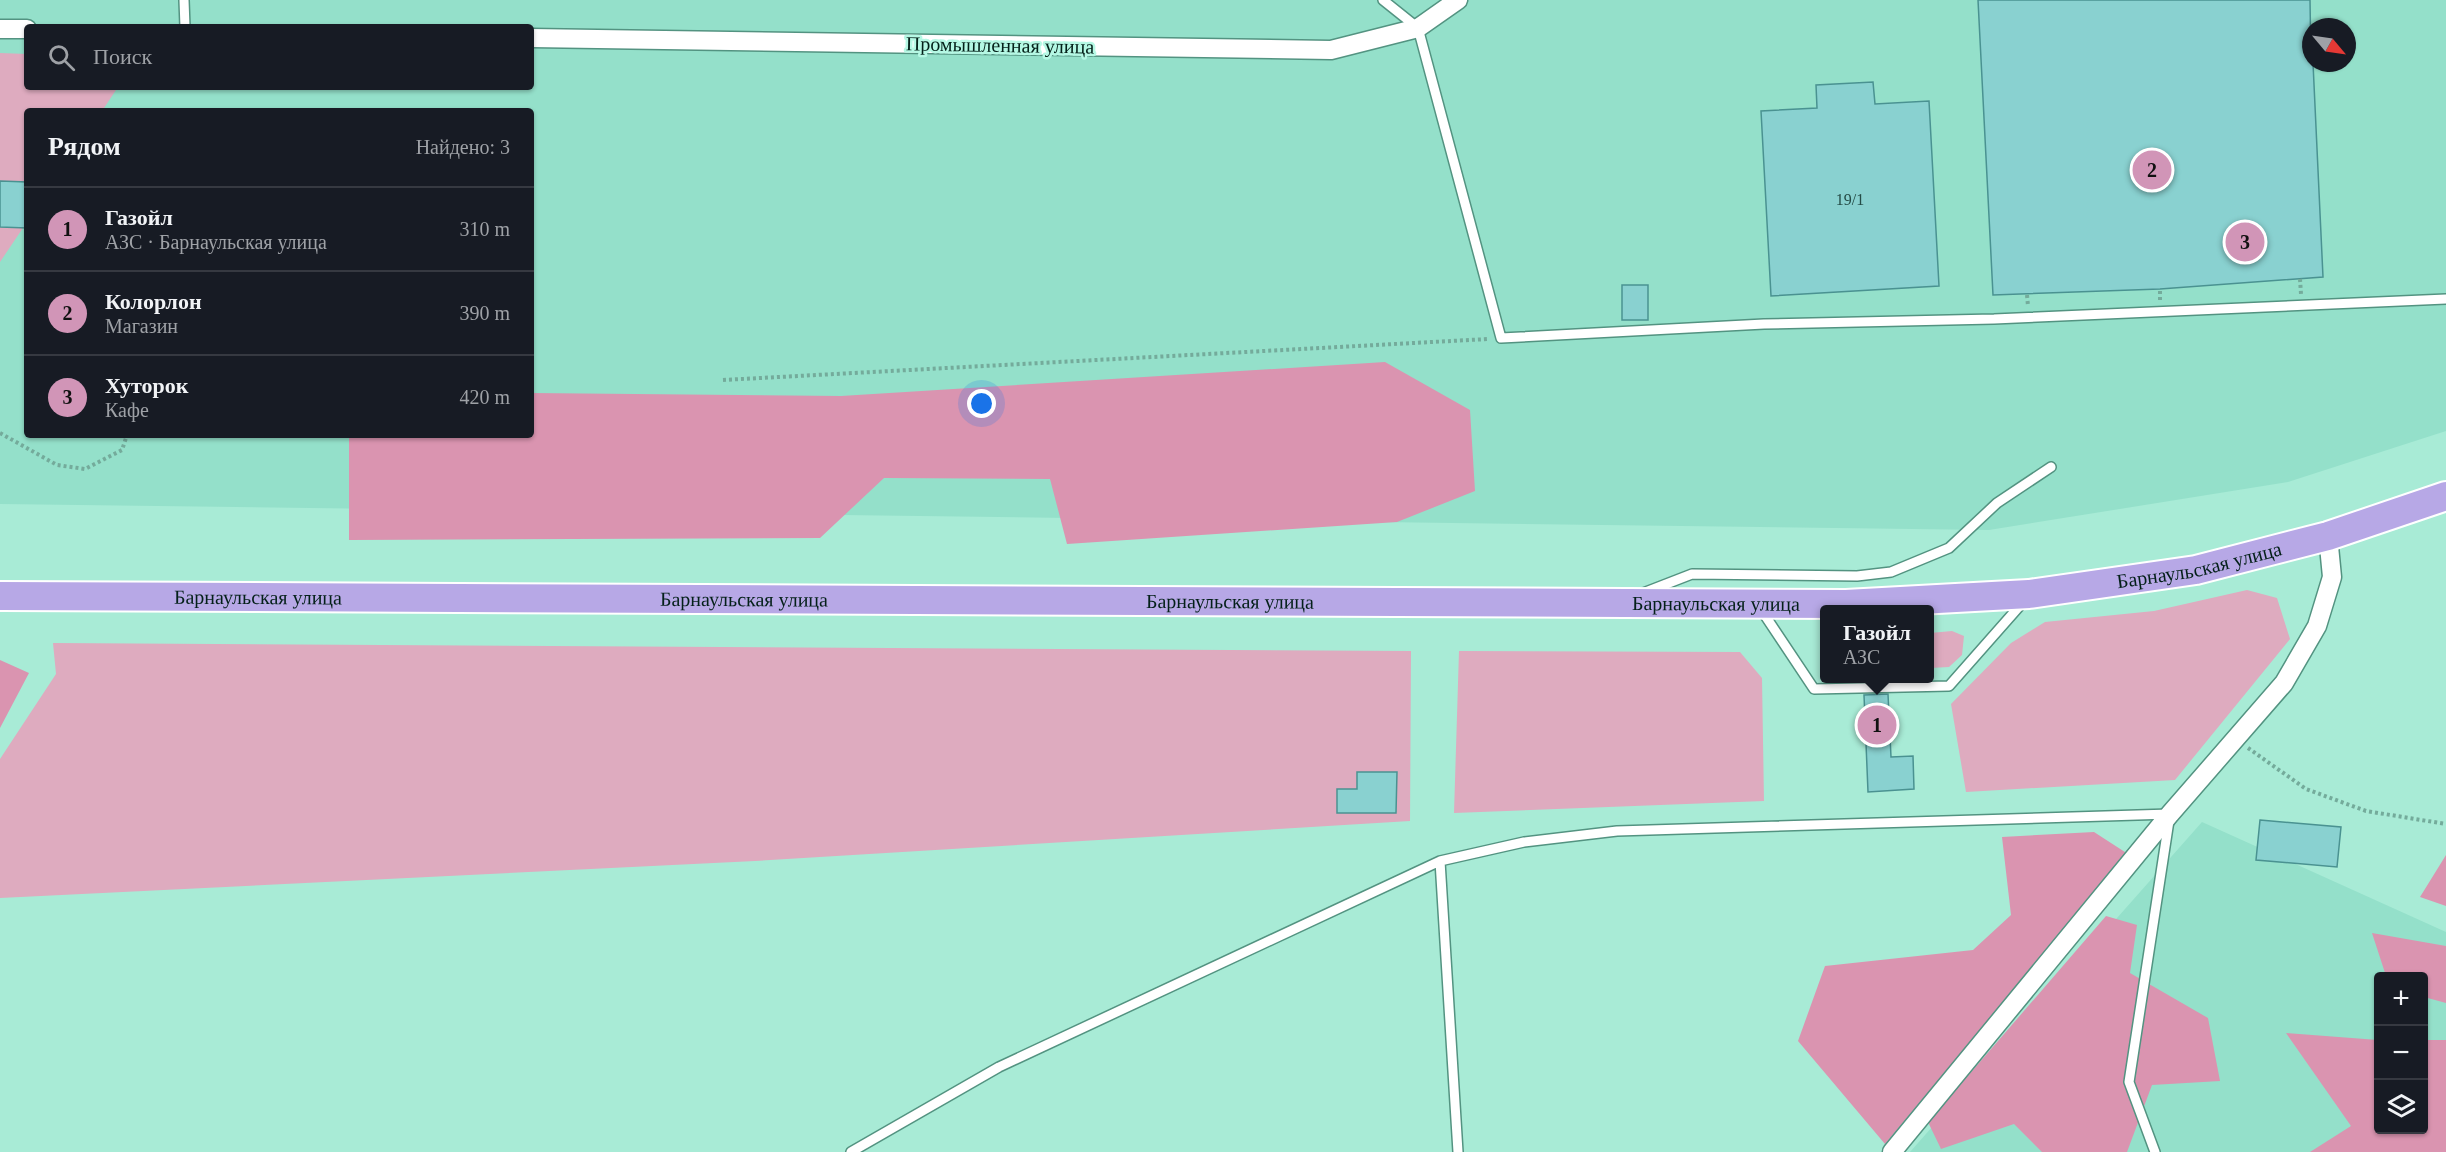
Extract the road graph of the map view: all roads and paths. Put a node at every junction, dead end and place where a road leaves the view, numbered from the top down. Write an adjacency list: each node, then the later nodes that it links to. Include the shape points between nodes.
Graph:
1 (184, 0): 4 (lane)
2 (1383, 0): 5 (lane)
3 (1458, 0): 5 (street, Промышленная улица)
4 (185, 24)
5 (1418, 27): 8 (street, Промышленная улица, via 1331,50); 10 (lane)
6 (0, 29): 7 (street)
7 (24, 29)
8 (534, 38)
9 (2446, 299): 10 (lane, via 1994,319 1764,324)
10 (1500, 338): 11 (path)
11 (723, 380)
12 (0, 433): 13 (path, via 57,465 85,469 122,450)
13 (126, 438)
14 (2051, 467): 19 (lane, via 1997,503 1949,548 1891,572 1857,576 1692,574)
15 (2446, 496): 16 (highway, Барнаульская улица)
16 (2328, 536): 17 (highway, Барнаульская улица, via 2196,570); 21 (street, via 2332,577 2317,626 2284,683)
17 (2029, 594): 20 (highway, Барнаульская улица, via 1846,604); 20 (lane, via 1949,686 1814,689)
18 (0, 596): 19 (highway, Барнаульская улица)
19 (1621, 603): 20 (highway, Барнаульская улица)
20 (1757, 603)
21 (2236, 739): 22 (street); 23 (path, via 2306,789 2366,811)
22 (2170, 814): 24 (lane, via 1617,831 1524,842); 27 (street); 28 (lane, via 2130,1082)
23 (2446, 824)
24 (1440, 861): 25 (lane, via 999,1067); 26 (lane)
25 (851, 1152)
26 (1458, 1152)
27 (1892, 1152)
28 (2155, 1152)

